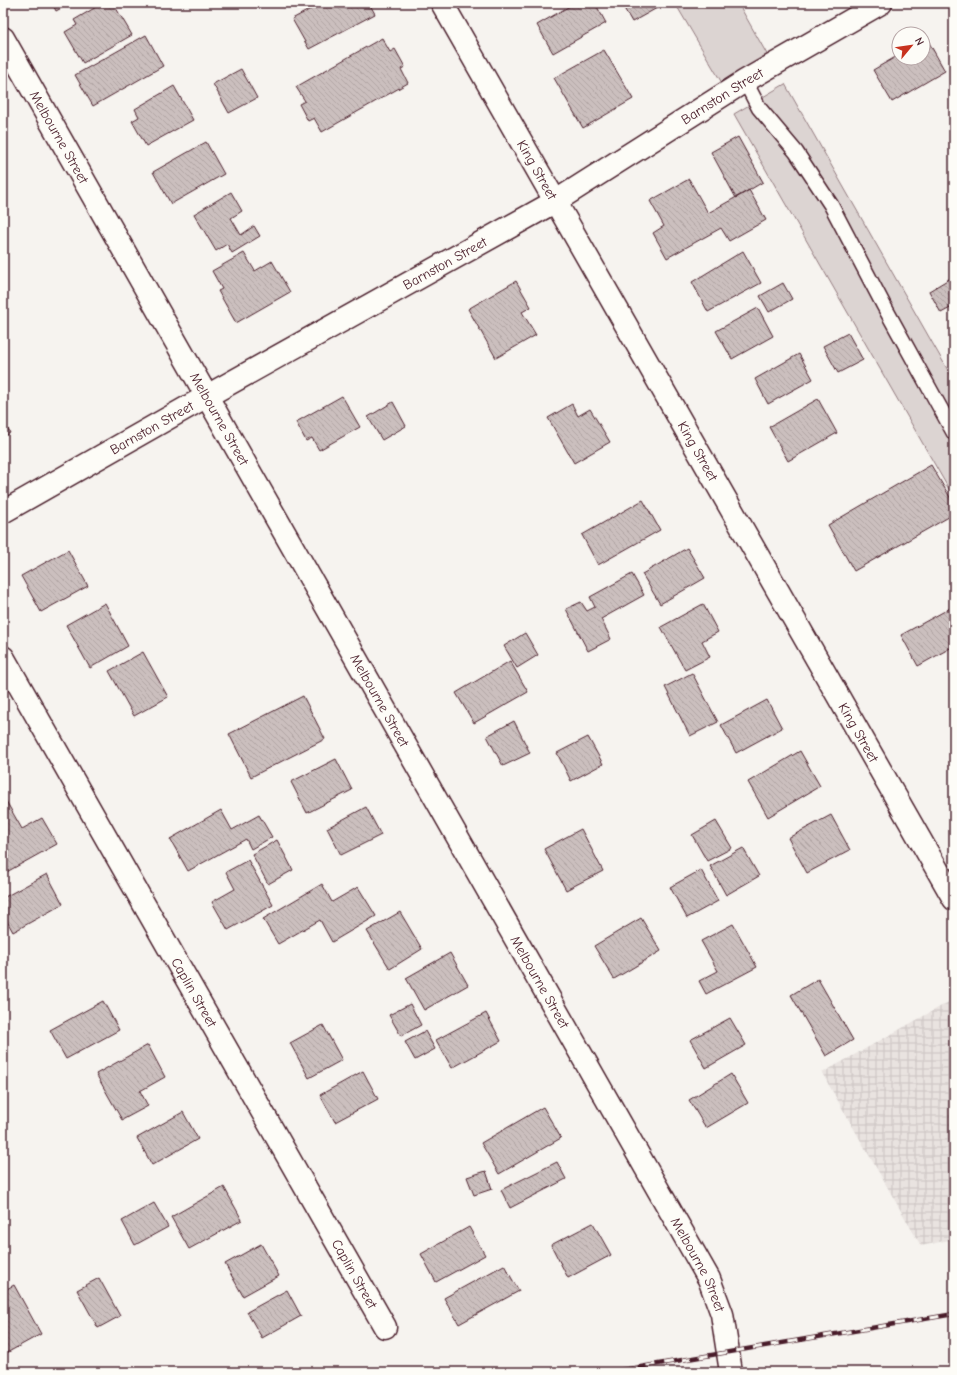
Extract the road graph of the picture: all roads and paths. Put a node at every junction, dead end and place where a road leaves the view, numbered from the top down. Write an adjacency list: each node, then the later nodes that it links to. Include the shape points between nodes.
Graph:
1 (442, 3): 5 (street, King Street)
2 (881, 3): 4 (street, Barnston Street)
3 (3, 38): 6 (street, Melbourne Street)
4 (744, 81): 5 (street, Barnston Street); 7 (lane, via 759,108 796,152 831,205)
5 (556, 201): 6 (street, Barnston Street); 10 (street, King Street)
6 (207, 396): 8 (street, Barnston Street); 12 (street, Melbourne Street, via 709,1279 722,1314)
7 (954, 433)
8 (3, 512)
9 (3, 657): 11 (street, Caplin Street)
10 (954, 899)
11 (385, 1327)
12 (731, 1372)

